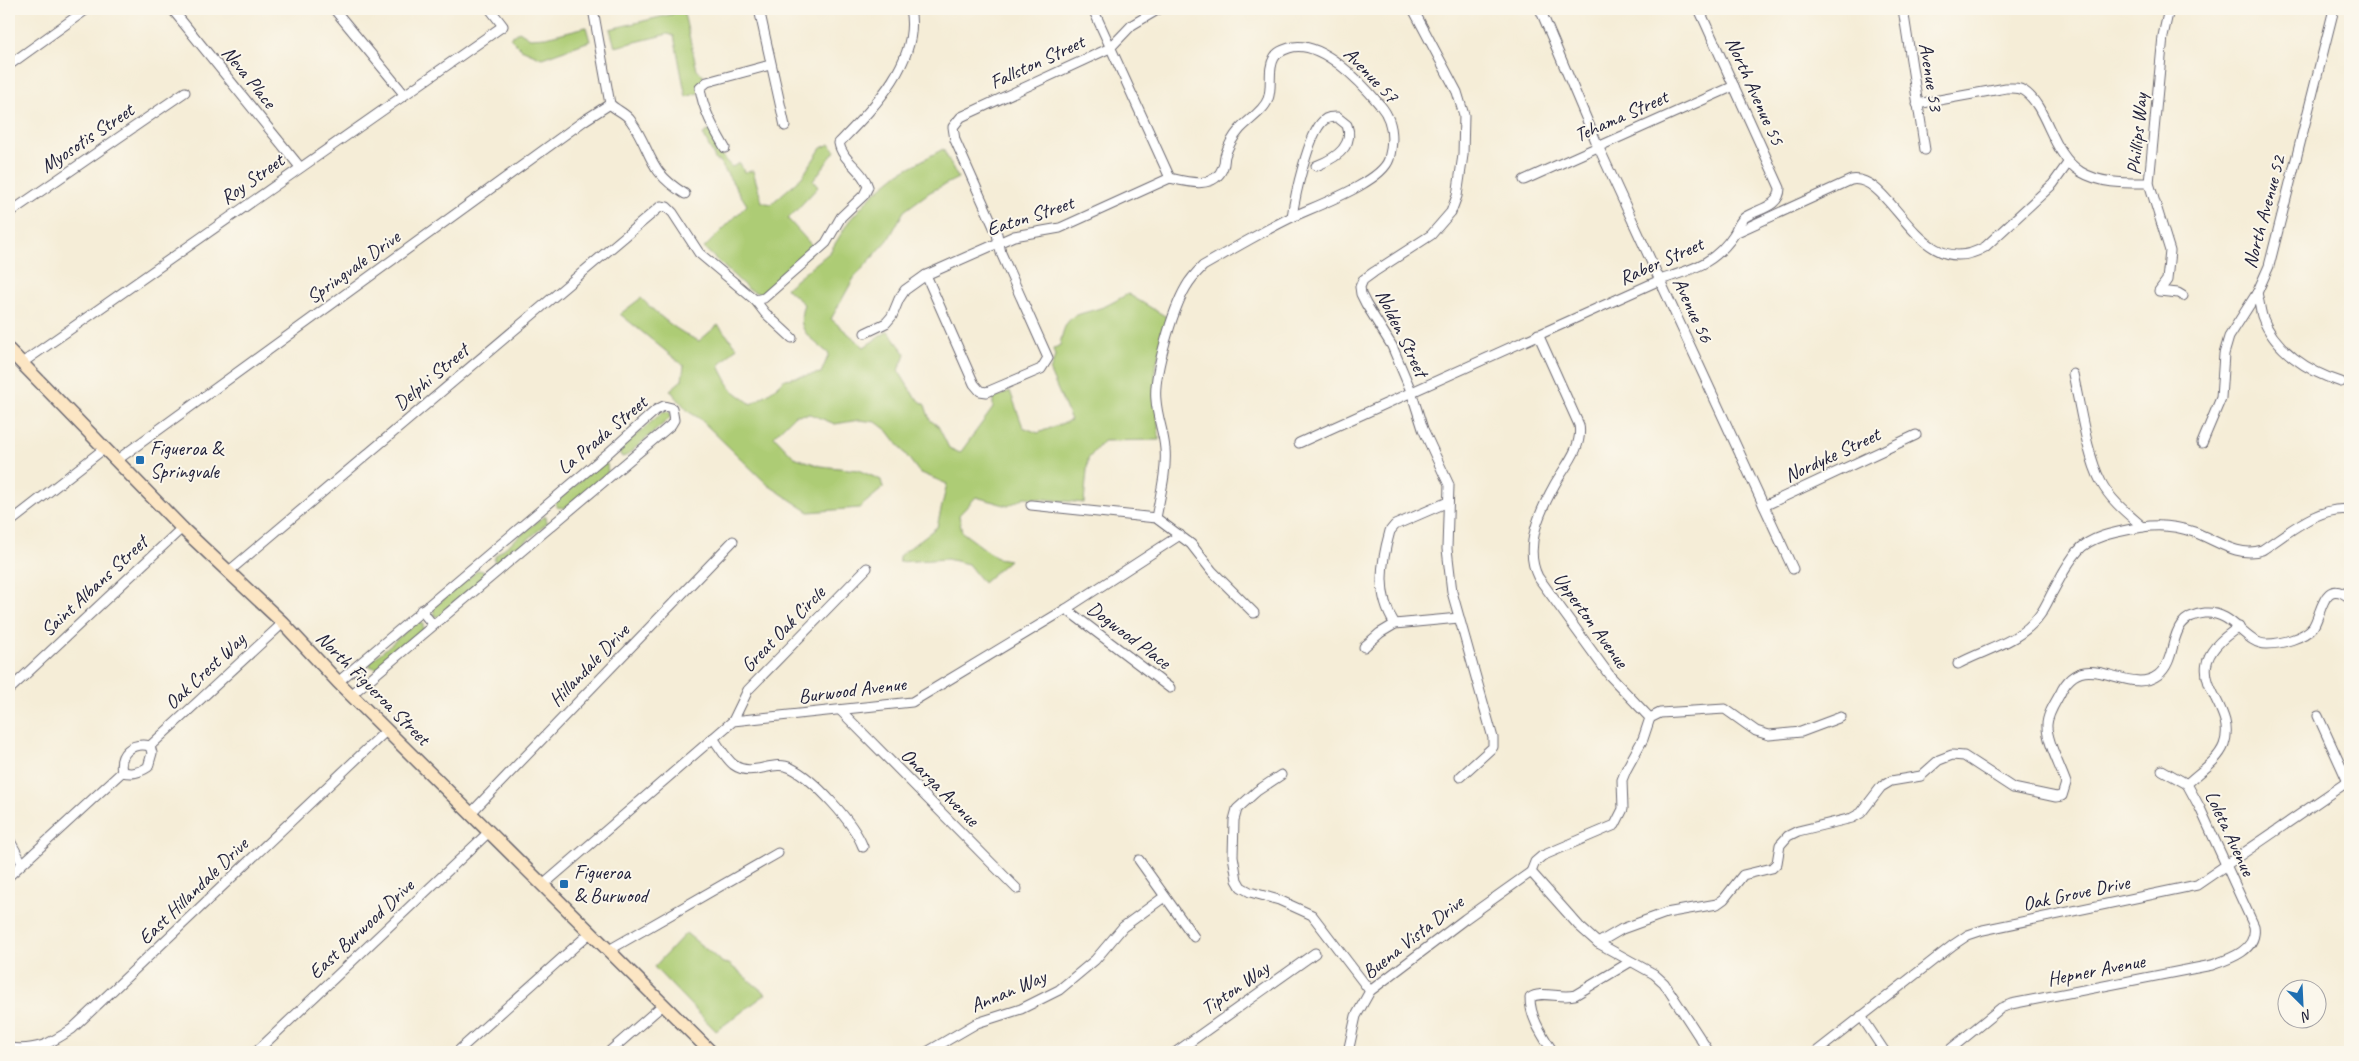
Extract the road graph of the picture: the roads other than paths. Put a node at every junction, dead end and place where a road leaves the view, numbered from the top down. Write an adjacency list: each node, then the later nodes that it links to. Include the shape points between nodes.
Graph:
1 (88, 9): 17 (street)
2 (172, 9): 29 (street, Neva Place)
3 (334, 9): 21 (street)
4 (490, 9): 21 (street, Roy Street, via 503,26)
5 (593, 9): 22 (street)
6 (759, 9): 18 (street)
7 (910, 9): 44 (street, via 910,42 896,71 876,102 839,143 845,157 866,181 868,187 864,195 841,217 826,243 764,298)
8 (1093, 9): 16 (street)
9 (1159, 9): 16 (street, Fallston Street, via 1132,26)
10 (1413, 9): 51 (street, Nolden Street, via 1456,92 1465,129 1460,181 1451,212 1431,234 1374,272 1360,286 1361,294 1392,346)
11 (1540, 9): 25 (street, Avenue 56)
12 (1699, 9): 19 (street, North Avenue 55)
13 (1903, 9): 23 (street, Avenue 53)
14 (2169, 9): 33 (street, Phillips Way, via 2163,36)
15 (2334, 9): 42 (street, North Avenue 52, via 2269,266)
16 (1110, 48): 31 (street); 39 (street, Fallston Street, via 961,117 954,127 955,140)
17 (9, 65)
18 (770, 65): 24 (street); 26 (street, via 707,82 700,88 710,121)
19 (1734, 86): 25 (street, Tehama Street); 34 (street, North Avenue 55)
20 (185, 92): 36 (street, Myosotis Street)
21 (404, 94): 29 (street, Roy Street)
22 (610, 104): 35 (street, via 630,119 657,171); 57 (street, Springvale Drive)
23 (1917, 104): 27 (street, Avenue 53); 28 (street, via 2018,88 2034,102)
24 (785, 126)
25 (1598, 146): 32 (street, Tehama Street); 41 (street, Avenue 56)
26 (725, 148)
27 (1925, 150)
28 (2068, 163): 33 (street, via 2101,180); 38 (street, via 2053,184 1985,248 1962,257 1936,250 1873,187 1858,178)
29 (300, 166): 48 (street, Roy Street)
30 (1316, 166): 37 (street, via 1343,150 1349,139 1347,125 1337,117 1329,117 1322,122 1315,136 1295,196)
31 (1170, 178): 37 (street, Avenue 57, via 1203,183 1212,180 1223,167 1225,156 1239,130 1268,101 1274,56 1292,47 1319,50 1339,63 1387,114 1392,126 1390,154 1388,162 1378,173 1338,197); 39 (street, Eaton Street, via 1060,228 1026,233)
32 (1524, 180)
33 (2149, 183): 43 (street, Phillips Way, via 2170,251 2167,280 2159,291)
34 (1780, 188): 38 (street, Raber Street, via 1777,200 1743,219)
35 (685, 194)
36 (9, 213)
37 (1292, 217): 64 (street, Avenue 57, via 1203,266 1185,288 1166,341 1156,385 1155,399 1166,450)
38 (1735, 232): 41 (street, Raber Street, via 1716,257 1701,266)
39 (999, 243): 40 (street, Eaton Street); 40 (street, via 1048,358 1041,369 987,392 980,391)
40 (926, 275): 45 (street, Eaton Street, via 905,290 886,323)
41 (1660, 280): 46 (street, Raber Street); 62 (street, Avenue 56)
42 (2258, 293): 50 (street, via 2262,316 2272,337 2321,376); 54 (street, North Avenue 52, via 2229,338 2224,354 2221,398)
43 (2183, 296)
44 (755, 300): 47 (street); 74 (street, Delphi Street, via 699,253 667,207 656,209)
45 (865, 333)
46 (1538, 334): 51 (street, Raber Street); 94 (street, Upperton Avenue, via 1579,424 1580,434 1579,442 1538,521 1531,554 1533,566 1610,676)
47 (792, 338)
48 (13, 356): 55 (main road, North Figueroa Street)
49 (2073, 374): 67 (street, via 2094,465 2101,482 2112,498)
50 (2342, 382)
51 (1411, 391): 53 (street, Raber Street); 59 (street, Nolden Street, via 1423,429 1449,485)
52 (1916, 435): 62 (street, Nordyke Street)
53 (1299, 443)
54 (2202, 443)
55 (105, 448): 57 (main road, North Figueroa Street); 66 (street)
56 (607, 454): 58 (street); 58 (street, La Prada Street, via 656,410 664,406 672,408 674,420 671,425); 61 (street, La Prada Street)
57 (117, 460): 68 (main road, North Figueroa Street)
58 (619, 467): 65 (street, La Prada Street)
59 (1448, 502): 80 (street, Nolden Street, via 1448,569); 82 (street, via 1395,525 1390,531 1381,587)
60 (1031, 505): 64 (street)
61 (545, 506): 65 (street); 71 (street, La Prada Street)
62 (1764, 506): 73 (street, Avenue 56)
63 (2350, 510): 67 (street, via 2314,518 2252,553 2234,550 2193,531 2169,525)
64 (1156, 518): 69 (street)
65 (556, 520): 75 (street, La Prada Street)
66 (9, 523)
67 (2143, 527): 86 (street, via 2102,538 2079,549 2039,617 2013,640)
68 (182, 528): 74 (main road, North Figueroa Street); 89 (street, Saint Albans Street)
69 (1180, 536): 77 (street, Burwood Avenue); 79 (street)
70 (733, 541): 105 (street, Hillandale Drive)
71 (482, 559): 75 (street); 78 (street, La Prada Street)
72 (867, 568): 95 (street, Great Oak Circle, via 748,690)
73 (1792, 569)
74 (228, 572): 81 (main road, North Figueroa Street)
75 (494, 573): 83 (street, La Prada Street)
76 (2350, 598): 84 (street, via 2344,593 2327,595 2313,626 2292,638 2260,643)
77 (1066, 609): 88 (street, Dogwood Place); 91 (street, Burwood Avenue, via 922,697 901,703)
78 (421, 610): 83 (street); 87 (street, La Prada Street)
79 (1254, 613)
80 (1459, 618): 82 (street); 102 (street, Nolden Street, via 1493,738 1493,747)
81 (283, 623): 87 (main road, North Figueroa Street); 98 (street, Oak Crest Way)
82 (1394, 624): 85 (street)
83 (433, 625): 90 (street, La Prada Street)
84 (2239, 627): 104 (street, Loleta Avenue, via 2215,646 2206,668 2226,732 2224,745 2218,755); 121 (street, via 2218,614 2187,618 2180,625 2166,666 2152,679 2131,680 2092,671 2070,679 2062,688 2047,725 2048,736 2066,782 2062,796 2014,788 1964,756 1952,755 1938,760 1921,776 1891,781 1881,787 1861,813 1852,818 1788,836 1780,845 1777,863 1772,868 1743,875 1717,904 1666,913 1622,929)
85 (1364, 647)
86 (1958, 664)
87 (338, 682): 90 (main road, North Figueroa Street)
88 (1170, 688)
89 (9, 690)
90 (351, 695): 96 (main road, North Figueroa Street)
91 (840, 710): 95 (street, Burwood Avenue); 116 (street, Onarga Avenue)
92 (2318, 716): 103 (street)
93 (1841, 717): 94 (street, via 1801,732 1769,735 1756,731 1725,709 1660,713)
94 (1650, 718): 113 (street, via 1622,780 1620,819 1615,825 1542,856)
95 (732, 721): 97 (street)
96 (387, 730): 105 (main road, North Figueroa Street); 128 (street, East Hillandale Drive, via 72,1029 49,1044)
97 (713, 738): 108 (street, via 735,766 751,770 790,767 846,817); 115 (street)
98 (150, 746): 100 (street, via 134,746 123,755); 100 (street, via 152,754 148,767 130,774)
99 (2162, 770): 104 (street)
100 (122, 772): 111 (street)
101 (1281, 775): 125 (street, via 1237,809 1233,856 1237,880 1250,892 1279,900 1312,916)
102 (1460, 777)
103 (2349, 781): 112 (street, Oak Grove Drive)
104 (2186, 784): 112 (street, Loleta Avenue)
105 (471, 813): 106 (main road, North Figueroa Street)
106 (490, 832): 115 (main road, North Figueroa Street); 129 (street, East Burwood Drive)
107 (9, 839): 111 (street)
108 (863, 847)
109 (778, 853): 122 (street)
110 (1139, 860): 117 (street)
111 (22, 863): 114 (street)
112 (2225, 866): 119 (street, Loleta Avenue); 127 (street, Oak Grove Drive, via 2190,888 1968,935)
113 (1531, 872): 121 (street, via 1578,926); 125 (street, Buena Vista Drive)
114 (9, 876)
115 (543, 885): 118 (main road, North Figueroa Street)
116 (1016, 889)
117 (1164, 897): 120 (street); 133 (street, Annan Way, via 1123,927 1095,960 1059,990 1021,1009 977,1023)
118 (591, 932): 122 (main road, North Figueroa Street); 130 (street)
119 (2255, 934): 140 (street, Hepner Avenue, via 2243,950 2212,965 2011,1004 2001,1008)
120 (1194, 937)
121 (1598, 943): 124 (street)
122 (609, 950): 126 (main road, North Figueroa Street)
123 (1315, 953): 134 (street, Tipton Way)
124 (1630, 962): 136 (street, via 1574,995 1530,998 1530,1008 1537,1025); 137 (street, via 1664,983)
125 (1370, 991): 135 (street, Buena Vista Drive, via 1356,1016)
126 (664, 1004): 131 (street); 132 (main road, North Figueroa Street)
127 (1861, 1016): 138 (street, Oak Grove Drive); 139 (street)
128 (9, 1048)
129 (256, 1052)
130 (457, 1052)
131 (609, 1052)
132 (711, 1052)
133 (927, 1052)
134 (1176, 1052)
135 (1348, 1052)
136 (1553, 1052)
137 (1709, 1052)
138 (1816, 1052)
139 (1885, 1052)
140 (1946, 1052)

